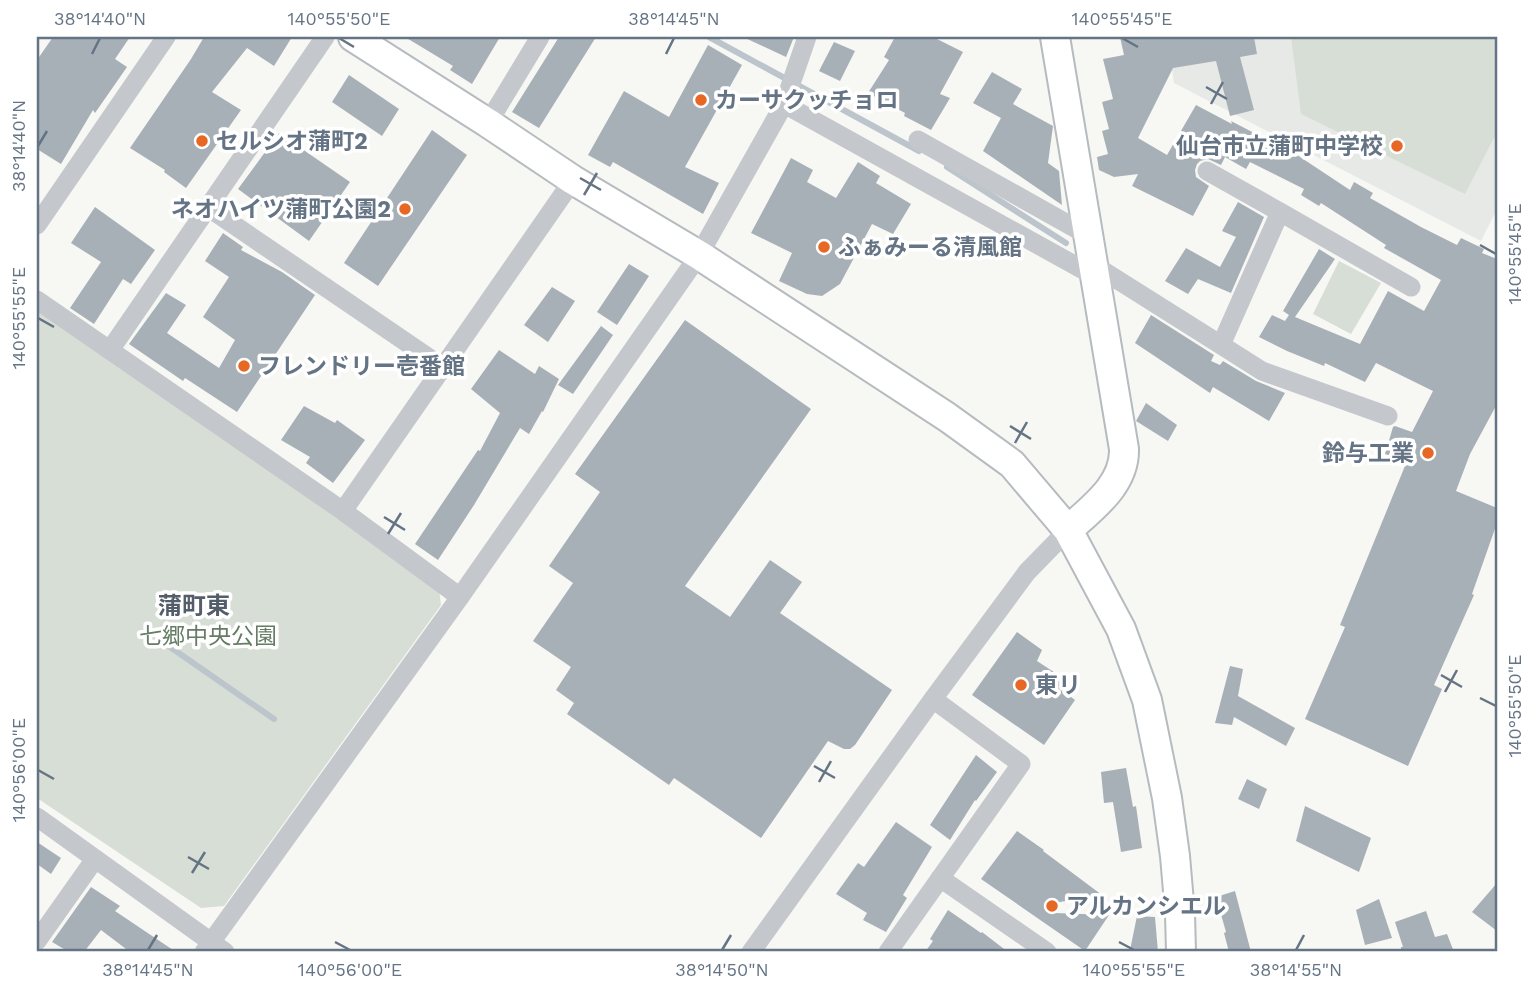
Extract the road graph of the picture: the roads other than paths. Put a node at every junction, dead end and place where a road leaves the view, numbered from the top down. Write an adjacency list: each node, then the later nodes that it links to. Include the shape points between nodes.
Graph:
1 (166, 37): 14 (street)
2 (325, 37): 12 (street)
3 (353, 37): 8 (street)
4 (540, 37): 8 (street)
5 (807, 37): 7 (street)
6 (1055, 37): 15 (street)
7 (784, 104): 16 (street); 17 (street)
8 (488, 123): 11 (street)
9 (918, 141): 15 (street)
10 (1207, 171): 13 (street)
11 (573, 180): 16 (street); 22 (street)
12 (209, 208): 21 (street); 22 (street)
13 (1280, 212): 18 (street); 20 (street)
14 (37, 225)
15 (1089, 236): 17 (street)
16 (699, 255): 25 (street, via 1012,464); 26 (street)
17 (1095, 271): 20 (street); 25 (street, via 1124,458 1115,483)
18 (1411, 287)
19 (37, 300): 21 (street)
20 (1222, 345): 23 (street, via 1262,371)
21 (110, 351): 24 (street)
22 (444, 368): 24 (street)
23 (1388, 416)
24 (343, 511): 26 (street)
25 (1068, 530): 27 (street, via 1027,572); 36 (street, via 1121,629 1147,700 1175,856)
26 (460, 597): 32 (street)
27 (933, 699): 30 (street, via 1021,764); 33 (street)
28 (37, 817): 29 (street)
29 (95, 859): 31 (street); 32 (street)
30 (940, 878): 34 (street); 35 (street)
31 (37, 941)
32 (213, 949)
33 (751, 952)
34 (888, 952)
35 (1047, 952)
36 (1181, 952)

